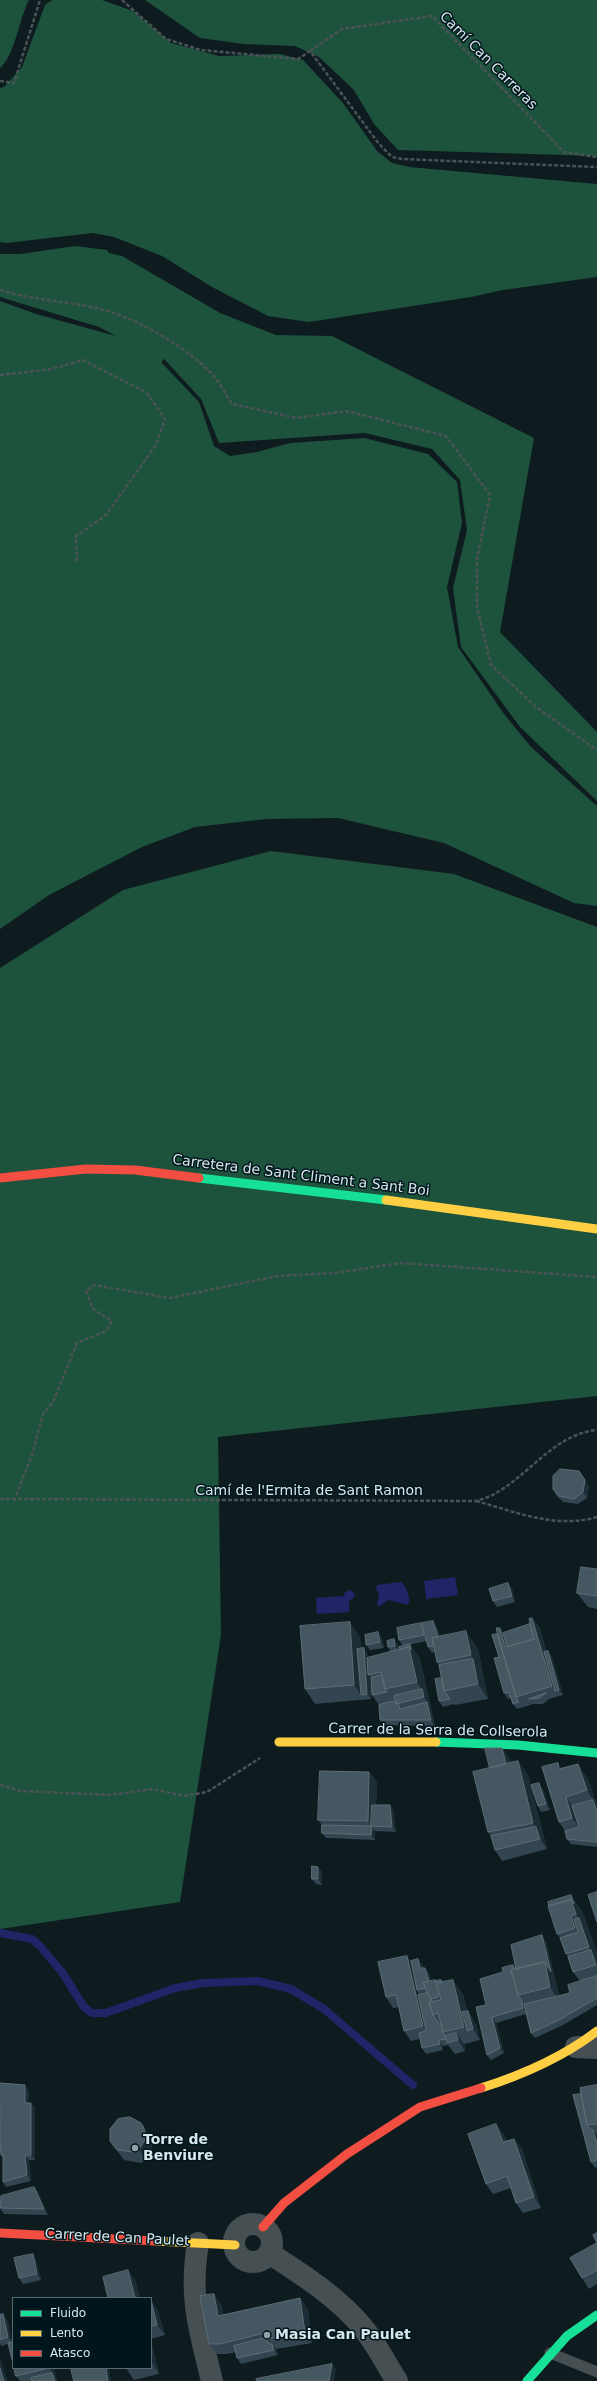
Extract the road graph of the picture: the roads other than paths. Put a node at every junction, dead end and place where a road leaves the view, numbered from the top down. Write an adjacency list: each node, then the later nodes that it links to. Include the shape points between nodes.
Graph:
1 (0, 1178): 2 (street, Carretera de Sant Climent a Sant Boi, via 86,1168 135,1170)
2 (597, 1229)
3 (279, 1742): 4 (street, Carrer de la Serra de Collserola, via 465,1743 548,1746)
4 (597, 1753)
5 (597, 2031): 6 (street)
6 (586, 2048): 7 (street, via 507,2080 420,2107 315,2178 284,2202)
7 (263, 2227): 10 (street, via 246,2226 236,2235); 11 (street, via 271,2236)
8 (0, 2233): 9 (street, Carrer de Can Paulet)
9 (198, 2243): 10 (street, Carrer de Can Paulet); 15 (street, via 194,2301)
10 (235, 2245): 11 (street, via 240,2256 247,2261 258,2261)
11 (269, 2253): 16 (street, via 306,2277 353,2316)
12 (597, 2316): 13 (street, via 584,2322)
13 (550, 2353): 14 (lane); 17 (street)
14 (597, 2372)
15 (212, 2381)
16 (397, 2381)
17 (528, 2381)

